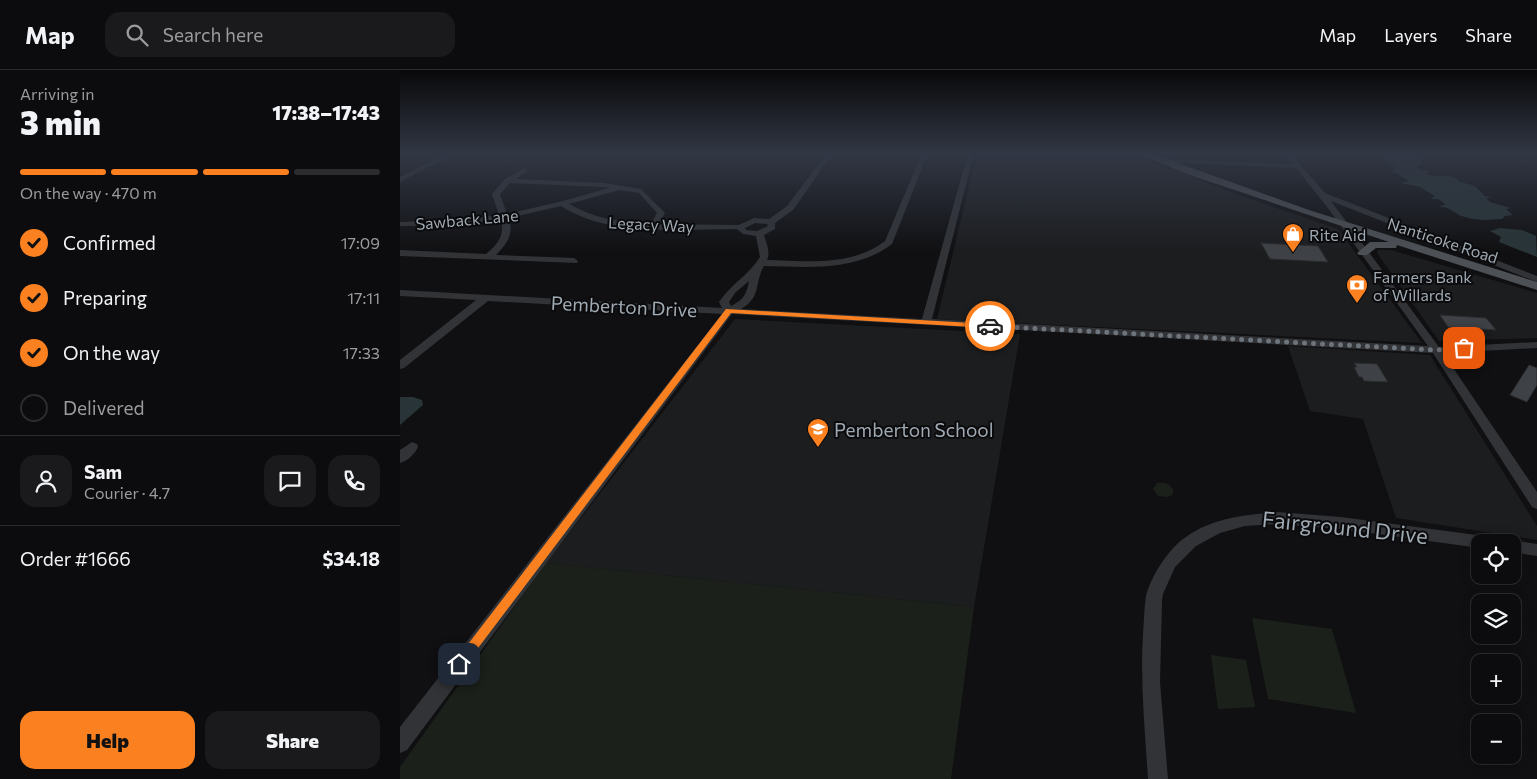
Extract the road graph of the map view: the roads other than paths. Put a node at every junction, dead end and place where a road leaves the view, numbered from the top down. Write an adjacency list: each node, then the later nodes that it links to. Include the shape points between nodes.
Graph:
1 (503, 186): 12 (street, via 496,194)
2 (603, 186): 8 (street)
3 (806, 186): 13 (street, via 790,208)
4 (912, 186): 24 (street, via 889,242 880,251 847,262)
5 (962, 186): 30 (street)
6 (1233, 186): 11 (main road, Nanticoke Road)
7 (1314, 186): 9 (street)
8 (620, 187): 10 (street, Sawback Lane); 16 (street, via 642,191 662,213)
9 (1324, 198): 11 (main road, via 1322,208); 15 (street); 25 (street)
10 (564, 204): 12 (street, Sawback Lane); 16 (street, Legacy Way, via 582,216 598,220)
11 (1305, 212): 15 (main road, Nanticoke Road)
12 (506, 217): 14 (street, Sawback Lane, via 440,224); 22 (street, via 507,236)
13 (771, 222): 17 (street, via 754,220); 18 (street, via 771,228)
14 (400, 224)
15 (1344, 225): 20 (street); 21 (main road, Nanticoke Road)
16 (654, 226): 17 (street, Legacy Way)
17 (741, 226): 18 (street, via 745,232)
18 (759, 233): 24 (street, via 764,251)
19 (400, 253): 22 (street)
20 (1363, 253): 21 (main road, via 1369,246 1377,244); 32 (street)
21 (1434, 254): 26 (main road, Nanticoke Road)
22 (488, 257): 23 (street)
23 (574, 261)
24 (759, 267): 29 (street, via 751,295 746,302); 29 (street, via 728,296 724,302)
25 (1537, 279)
26 (1537, 287)
27 (400, 294): 28 (street, Pemberton Drive)
28 (485, 298): 29 (street, Pemberton Drive); 33 (street)
29 (729, 311): 30 (street, Pemberton Drive); 40 (street)
30 (926, 322): 32 (street, Pemberton Drive)
31 (1537, 346): 32 (street, Pemberton Drive)
32 (1436, 350): 36 (street)
33 (400, 366)
34 (412, 447): 35 (street)
35 (400, 458)
36 (1537, 503)
37 (1471, 540): 41 (street, Fairground Drive, via 1281,517 1250,518 1215,527 1190,543 1170,561 1155,595 1149,658)
38 (1521, 547): 39 (street)
39 (1537, 550)
40 (400, 743)
41 (1158, 779)

